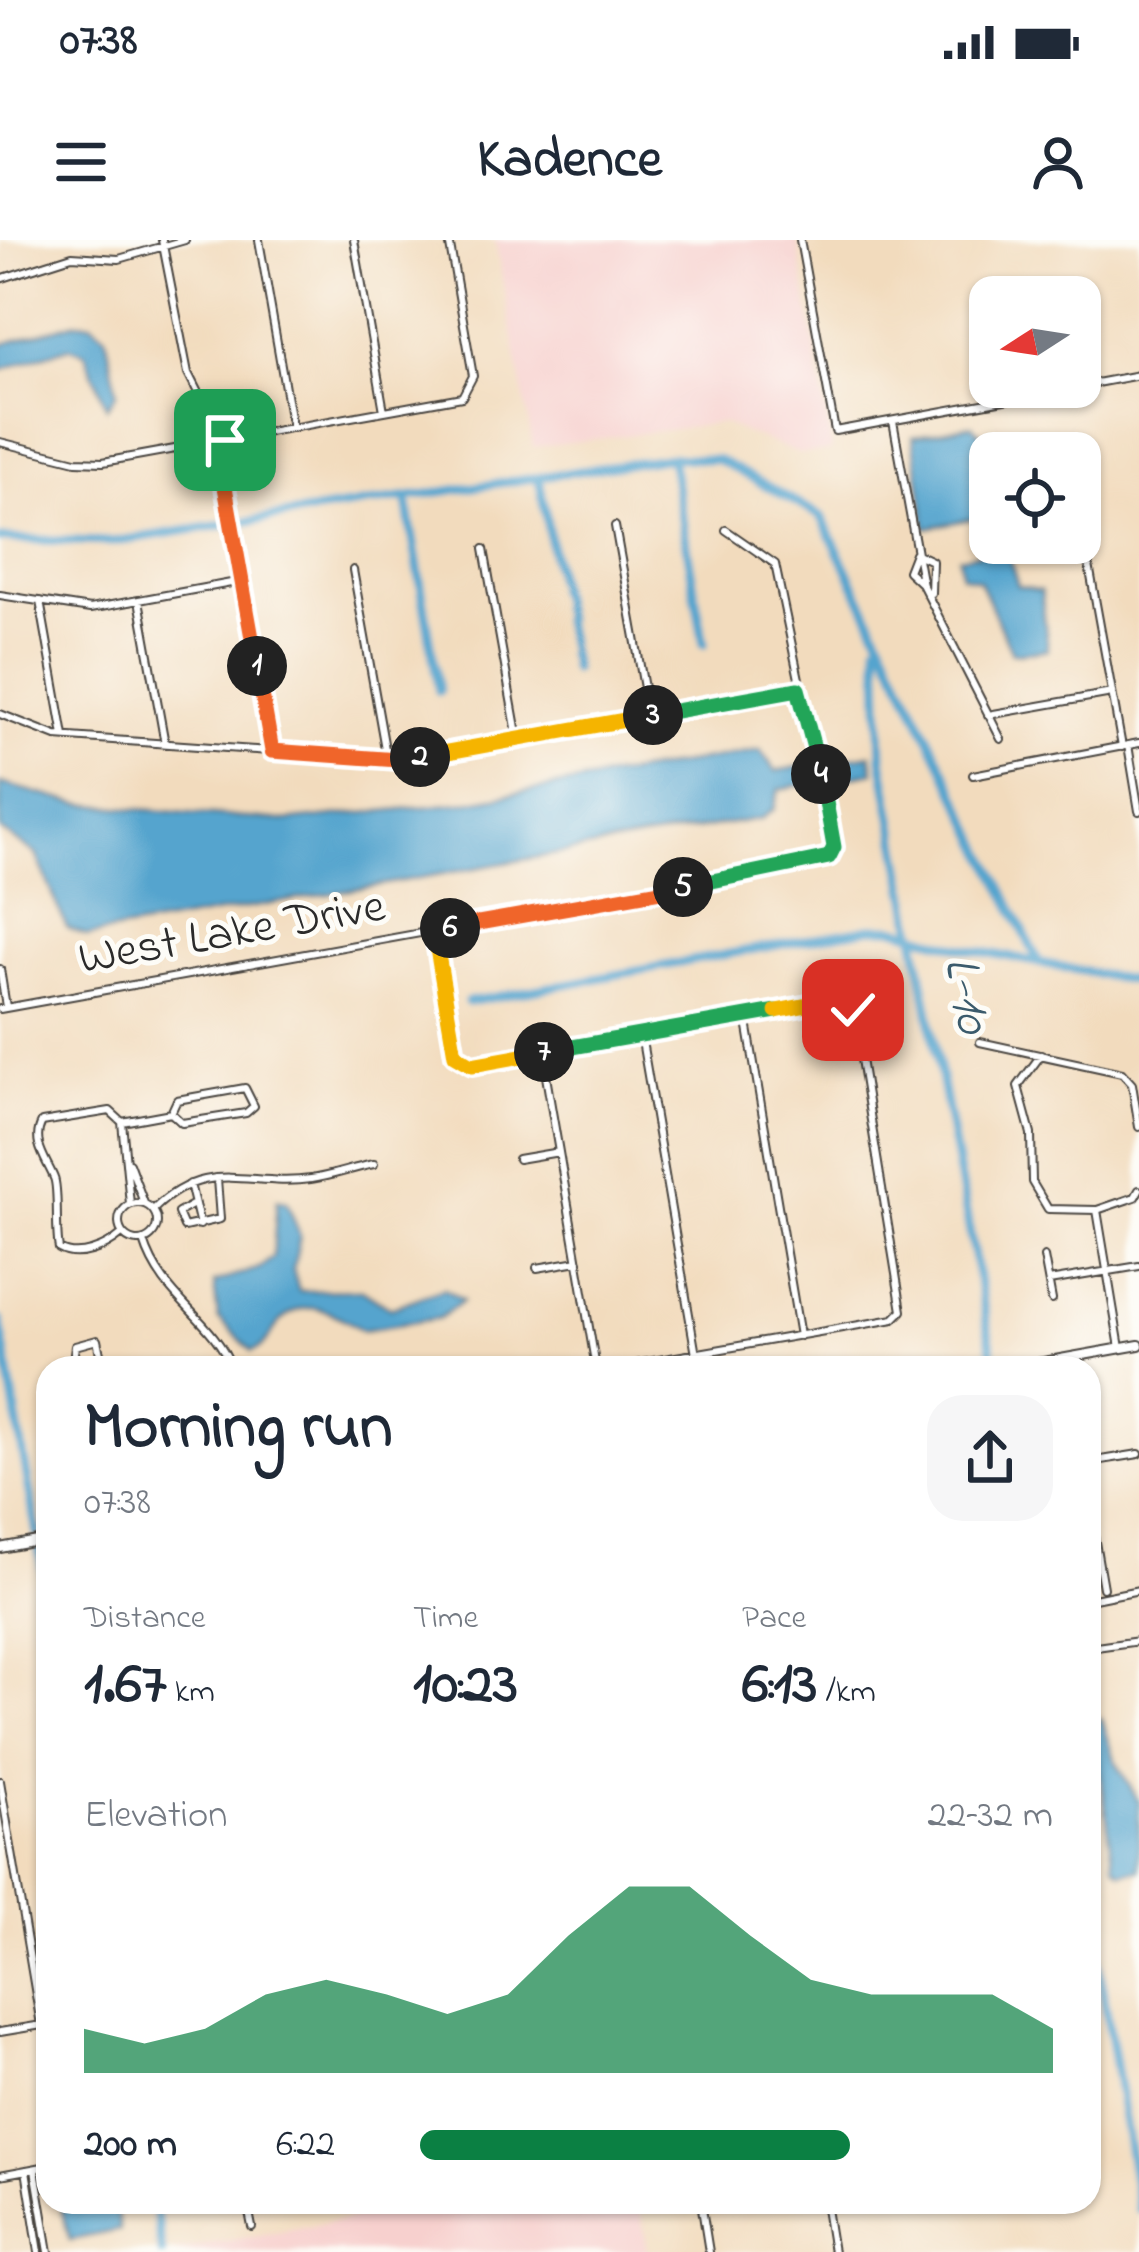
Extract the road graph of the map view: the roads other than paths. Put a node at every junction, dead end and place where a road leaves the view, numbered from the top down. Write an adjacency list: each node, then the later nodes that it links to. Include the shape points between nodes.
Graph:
1 (185, 240): 6 (street)
2 (259, 240): 13 (street)
3 (354, 240): 11 (street)
4 (449, 240): 11 (street, via 473,376 467,393)
5 (800, 240): 12 (street, via 835,431)
6 (163, 244): 7 (street, via 113,260 72,256); 15 (street, via 185,362)
7 (0, 278)
8 (1139, 375): 9 (street)
9 (1101, 382)
10 (969, 407): 12 (street)
11 (384, 412): 13 (street)
12 (893, 421): 19 (street)
13 (292, 428): 15 (street)
14 (0, 442): 15 (street, via 89,462)
15 (217, 442): 24 (street)
16 (615, 526): 33 (street)
17 (726, 530): 29 (street, via 775,564)
18 (484, 549): 35 (street)
19 (916, 553): 22 (street, via 932,561); 23 (street)
20 (1090, 564): 30 (street)
21 (353, 571): 41 (street)
22 (934, 575): 23 (street); 26 (street)
23 (921, 580): 26 (street)
24 (242, 581): 27 (street); 40 (street)
25 (0, 596): 28 (street)
26 (930, 597): 32 (street)
27 (139, 600): 28 (street, via 90,608); 38 (street)
28 (40, 601): 34 (street)
29 (798, 689): 33 (street); 44 (street, West Lake Drive, via 824,784 829,857)
30 (1112, 693): 32 (street); 39 (street)
31 (0, 714): 34 (street)
32 (988, 715): 36 (street)
33 (649, 716): 35 (street)
34 (64, 736): 38 (street)
35 (518, 739): 41 (street)
36 (1001, 739)
37 (1139, 743): 39 (street)
38 (165, 744): 40 (street)
39 (1125, 746): 42 (street); 43 (street)
40 (272, 751): 41 (street)
41 (387, 760)
42 (973, 775)
43 (1139, 811)
44 (434, 931): 46 (street, West Lake Drive); 50 (street, via 459,1060 472,1065)
45 (0, 969): 46 (street)
46 (3, 1008)
47 (746, 1016): 48 (street); 76 (street); 76 (street, via 840,1000 853,1010 902,1311)
48 (641, 1035): 50 (street); 79 (street)
49 (980, 1042): 51 (street)
50 (542, 1052): 55 (street)
51 (1040, 1055): 54 (street, via 1122,1073 1132,1084); 65 (street, via 1018,1086 1037,1197 1048,1209)
52 (171, 1113): 52 (street, via 182,1123 246,1113 253,1096 245,1088 177,1100); 53 (street)
53 (122, 1122): 57 (street); 67 (street, via 110,1111 43,1122 38,1131 56,1190 59,1249 97,1249)
54 (1139, 1126)
55 (559, 1152): 56 (street); 70 (street)
56 (518, 1159)
57 (129, 1163): 62 (street); 64 (street)
58 (374, 1164): 59 (street, via 312,1179)
59 (217, 1179): 60 (street); 66 (street, via 223,1214)
60 (190, 1184): 63 (street); 64 (street)
61 (1139, 1190): 65 (street)
62 (130, 1204): 64 (street); 67 (street, via 119,1218)
63 (194, 1204): 66 (street); 66 (street, via 181,1208 180,1222)
64 (149, 1207): 68 (street, via 156,1228)
65 (1097, 1210): 73 (street)
66 (200, 1225)
67 (122, 1234): 68 (street)
68 (144, 1241): 82 (street, via 157,1277)
69 (1044, 1257): 74 (street)
70 (578, 1261): 72 (street); 83 (street)
71 (1139, 1266): 73 (street)
72 (537, 1268)
73 (1106, 1271): 74 (street); 78 (street)
74 (1048, 1280): 75 (street)
75 (1052, 1300)
76 (800, 1336): 79 (street)
77 (1139, 1345): 78 (street)
78 (1120, 1348): 85 (street)
79 (696, 1355): 84 (street)
80 (74, 1356): 81 (street, via 75,1346 97,1340)
81 (100, 1356)
82 (227, 1356)
83 (594, 1356)
84 (690, 1356)
85 (1076, 1356)
86 (1139, 1454): 87 (street)
87 (1101, 1460)
88 (36, 1541): 89 (street)
89 (0, 1548)
90 (1101, 1576): 91 (street)
91 (1103, 1588)
92 (1139, 1590): 93 (street)
93 (1101, 1598)
94 (1139, 1641): 95 (street)
95 (1101, 1646)
96 (0, 1781): 97 (street)
97 (36, 1975)
98 (36, 2026): 99 (street)
99 (0, 2032)
100 (36, 2168): 101 (street)
101 (30, 2169): 102 (street); 103 (street); 109 (street)
102 (0, 2175)
103 (36, 2195)
104 (40, 2214): 110 (street)
105 (249, 2214): 108 (street)
106 (703, 2214): 111 (street)
107 (827, 2214): 112 (street)
108 (252, 2227)
109 (39, 2252)
110 (49, 2252)
111 (710, 2252)
112 (833, 2252)

